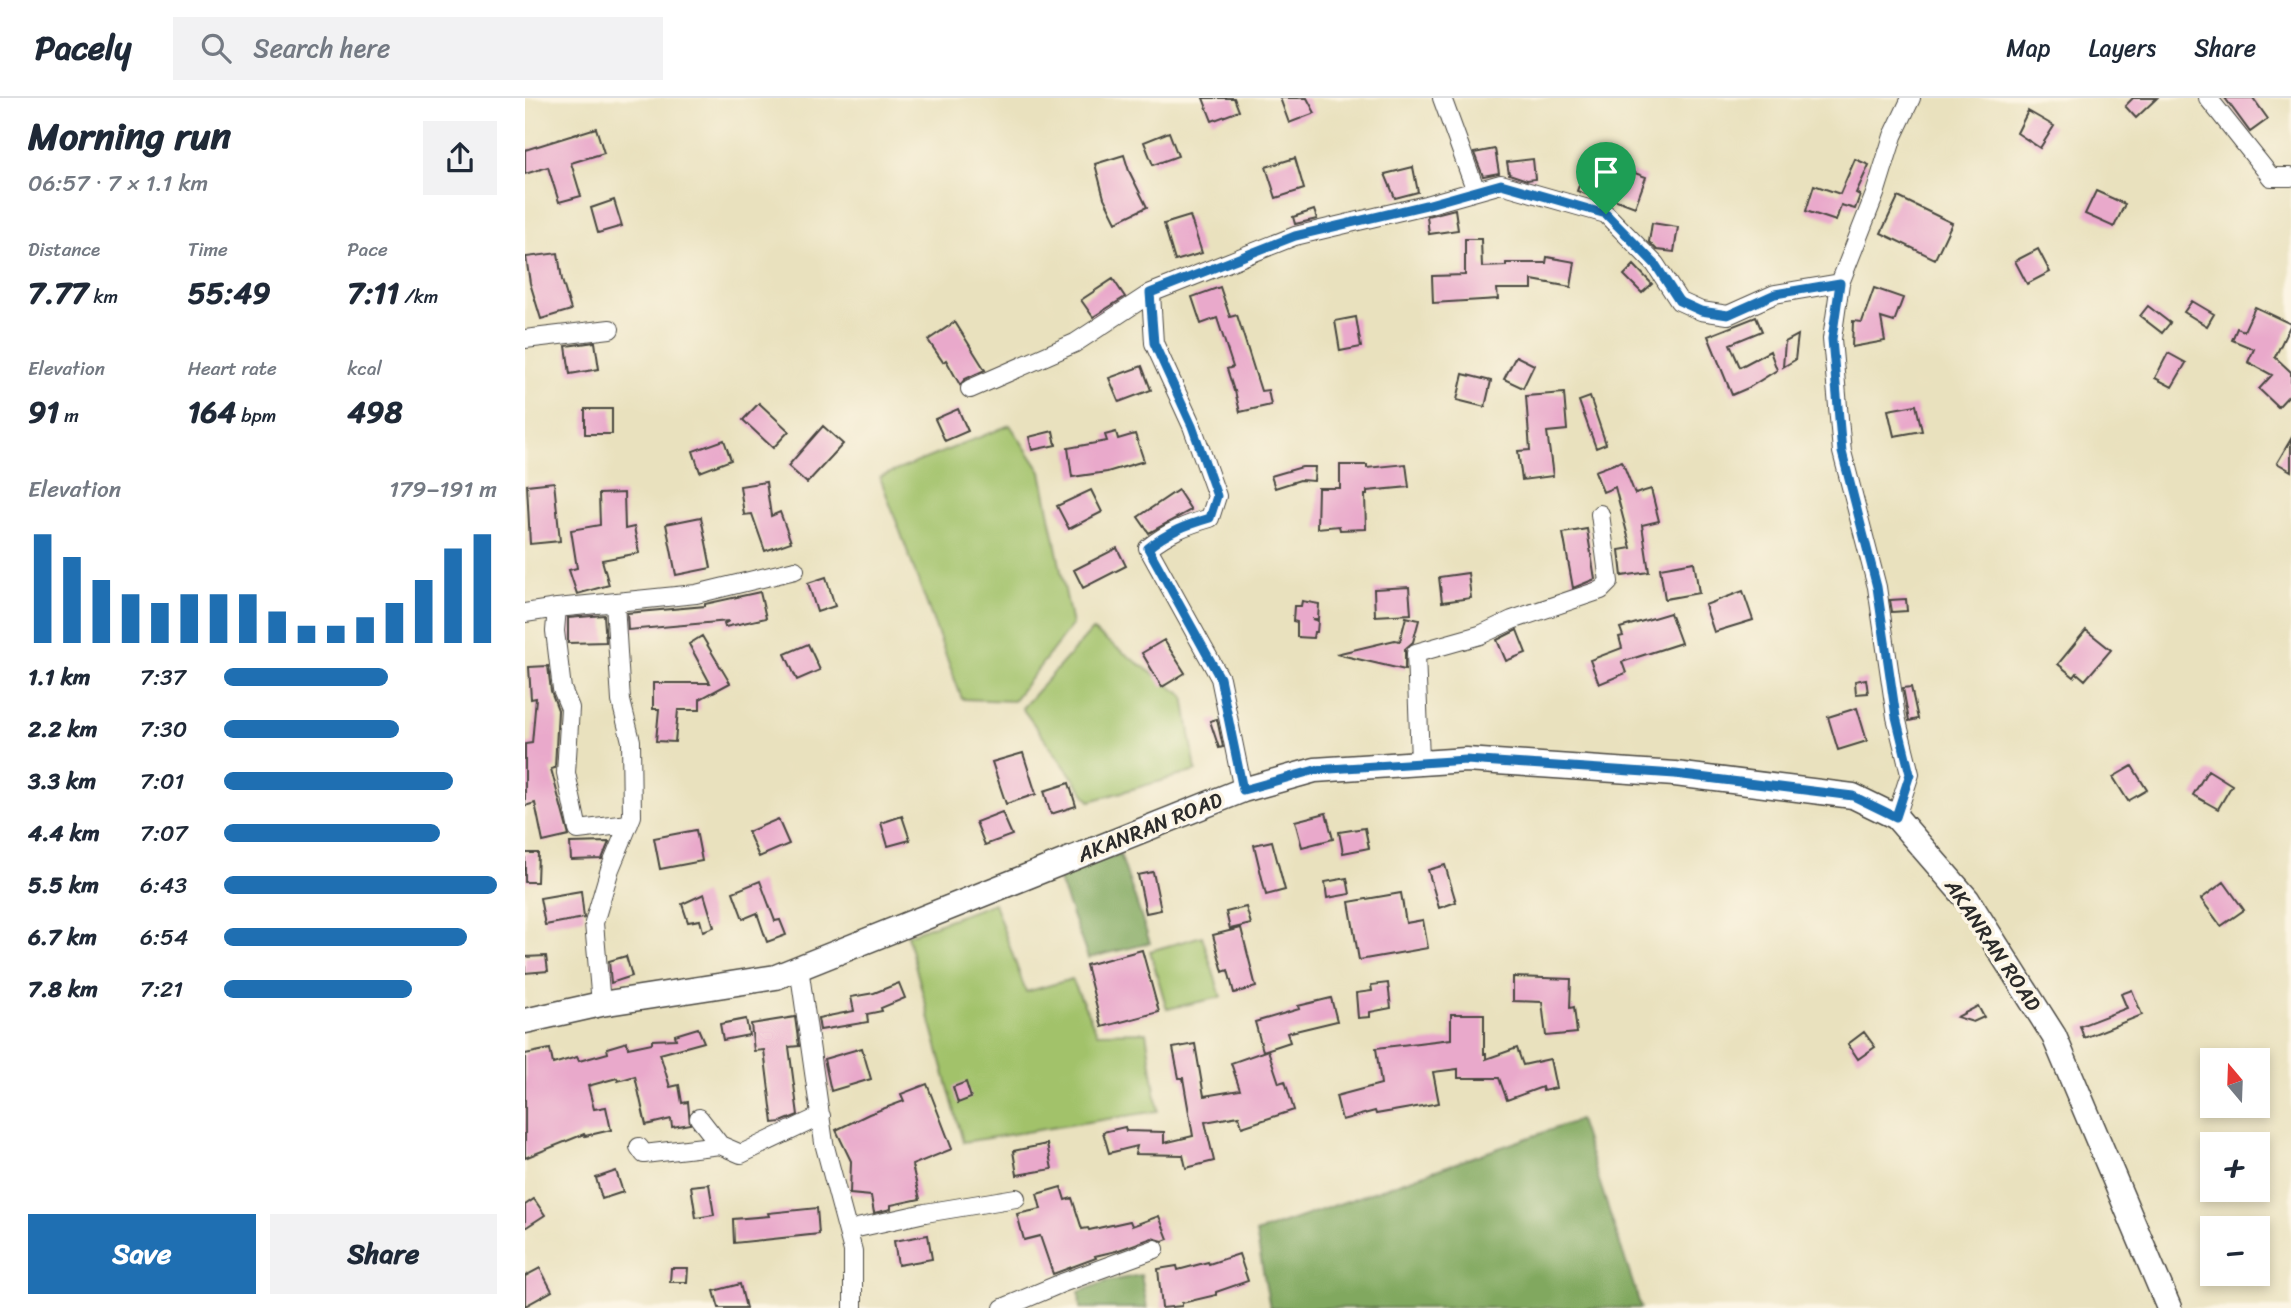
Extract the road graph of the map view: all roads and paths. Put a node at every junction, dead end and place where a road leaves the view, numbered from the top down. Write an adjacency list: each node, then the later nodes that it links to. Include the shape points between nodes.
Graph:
1 (1442, 98): 5 (street)
2 (1911, 98): 6 (street)
3 (2208, 98): 4 (street, via 2271,177)
4 (2291, 177)
5 (1476, 191): 6 (street, via 1501,184 1606,214 1655,264 1679,301 1701,311 1728,315 1775,294); 7 (street, via 1295,236)
6 (1840, 283): 18 (street, via 1832,339 1842,452 1877,587 1896,717 1910,774)
7 (1150, 293): 10 (street, via 1075,343); 17 (street, via 1154,343 1192,426 1217,496 1210,518 1182,526 1148,548 1220,678)
8 (610, 329): 9 (street)
9 (525, 339)
10 (970, 389)
11 (1600, 514): 16 (street, via 1609,582 1601,590 1480,635 1416,653)
12 (795, 570): 13 (street, via 696,594)
13 (615, 603): 14 (street); 19 (street, via 621,701 631,741)
14 (557, 608): 15 (street); 19 (street, via 562,689 570,708 566,773 578,830)
15 (525, 613)
16 (1420, 761): 17 (main road, AKANRAN ROAD, via 1315,770); 18 (main road, AKANRAN ROAD, via 1675,774 1853,796)
17 (1243, 790): 20 (main road, AKANRAN ROAD)
18 (1896, 817): 32 (main road, AKANRAN ROAD, via 1967,899 2054,1036)
19 (629, 824): 21 (street, via 594,923)
20 (799, 967): 21 (main road, AKANRAN ROAD, via 775,976); 23 (street)
21 (601, 1004): 22 (main road, AKANRAN ROAD)
22 (525, 1021)
23 (821, 1116): 25 (street, via 741,1154); 28 (street)
24 (699, 1118): 25 (street)
25 (720, 1144): 26 (street, via 644,1154)
26 (639, 1147)
27 (1016, 1198): 28 (street)
28 (848, 1230): 30 (street, via 853,1251)
29 (1155, 1249): 31 (street)
30 (853, 1308)
31 (1003, 1308)
32 (2169, 1308)

